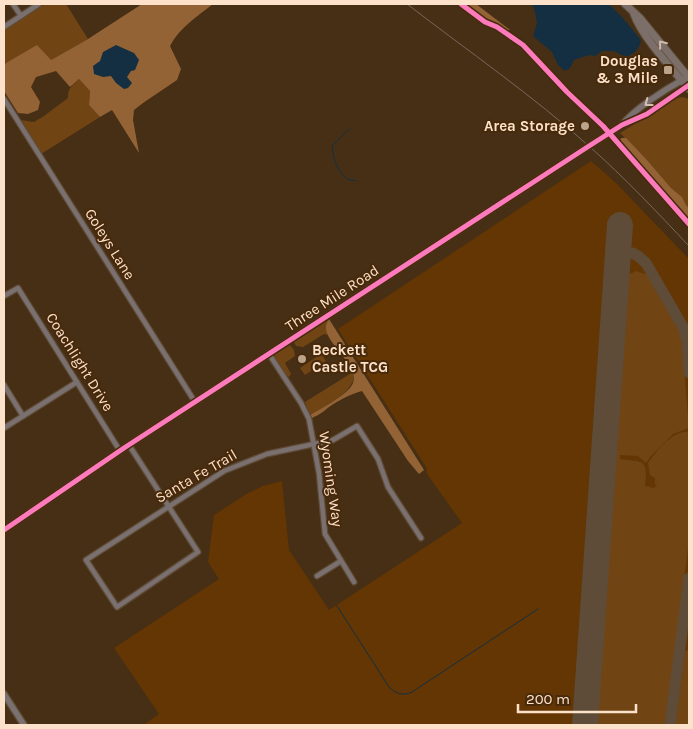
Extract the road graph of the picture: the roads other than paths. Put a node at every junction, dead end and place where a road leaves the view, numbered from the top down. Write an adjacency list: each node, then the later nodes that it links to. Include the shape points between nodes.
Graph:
1 (13, 4): 5 (street)
2 (39, 4): 5 (street)
3 (625, 4): 4 (main road)
4 (634, 14): 7 (main road, one-way to 4); 9 (main road, via 653,45)
5 (20, 16): 6 (street)
6 (4, 27)
7 (674, 58): 8 (main road); 9 (main road)
8 (689, 67)
9 (686, 82): 11 (street, Three Mile Road, one-way to 11); 11 (street, Three Mile Road, via 677,93 647,114)
10 (4, 99): 16 (street, Goleys Lane)
11 (622, 125): 13 (street, Three Mile Road)
12 (4, 296): 14 (street, Coachlight Drive, via 18,288)
13 (269, 354): 16 (street, Three Mile Road); 19 (street, Wyoming Way, via 306,411)
14 (77, 382): 17 (street); 21 (street, Coachlight Drive)
15 (4, 385): 17 (street)
16 (195, 402): 20 (street, Three Mile Road)
17 (23, 416): 18 (street)
18 (4, 428)
19 (314, 444): 22 (street, Santa Fe Trail, via 266,454 238,464); 24 (street, Santa Fe Trail, via 333,440 357,426 378,459 388,487); 25 (street, Wyoming Way, via 325,534)
20 (129, 445): 21 (street, Three Mile Road); 22 (street)
21 (120, 451): 23 (street, Three Mile Road)
22 (168, 506): 22 (street, Santa Fe Trail, via 198,552 117,607 86,560)
23 (4, 530)
24 (421, 538)
25 (341, 561): 26 (street); 27 (street, Wyoming Way)
26 (318, 576)
27 (354, 582)
28 (4, 694): 29 (street)
29 (24, 725)

